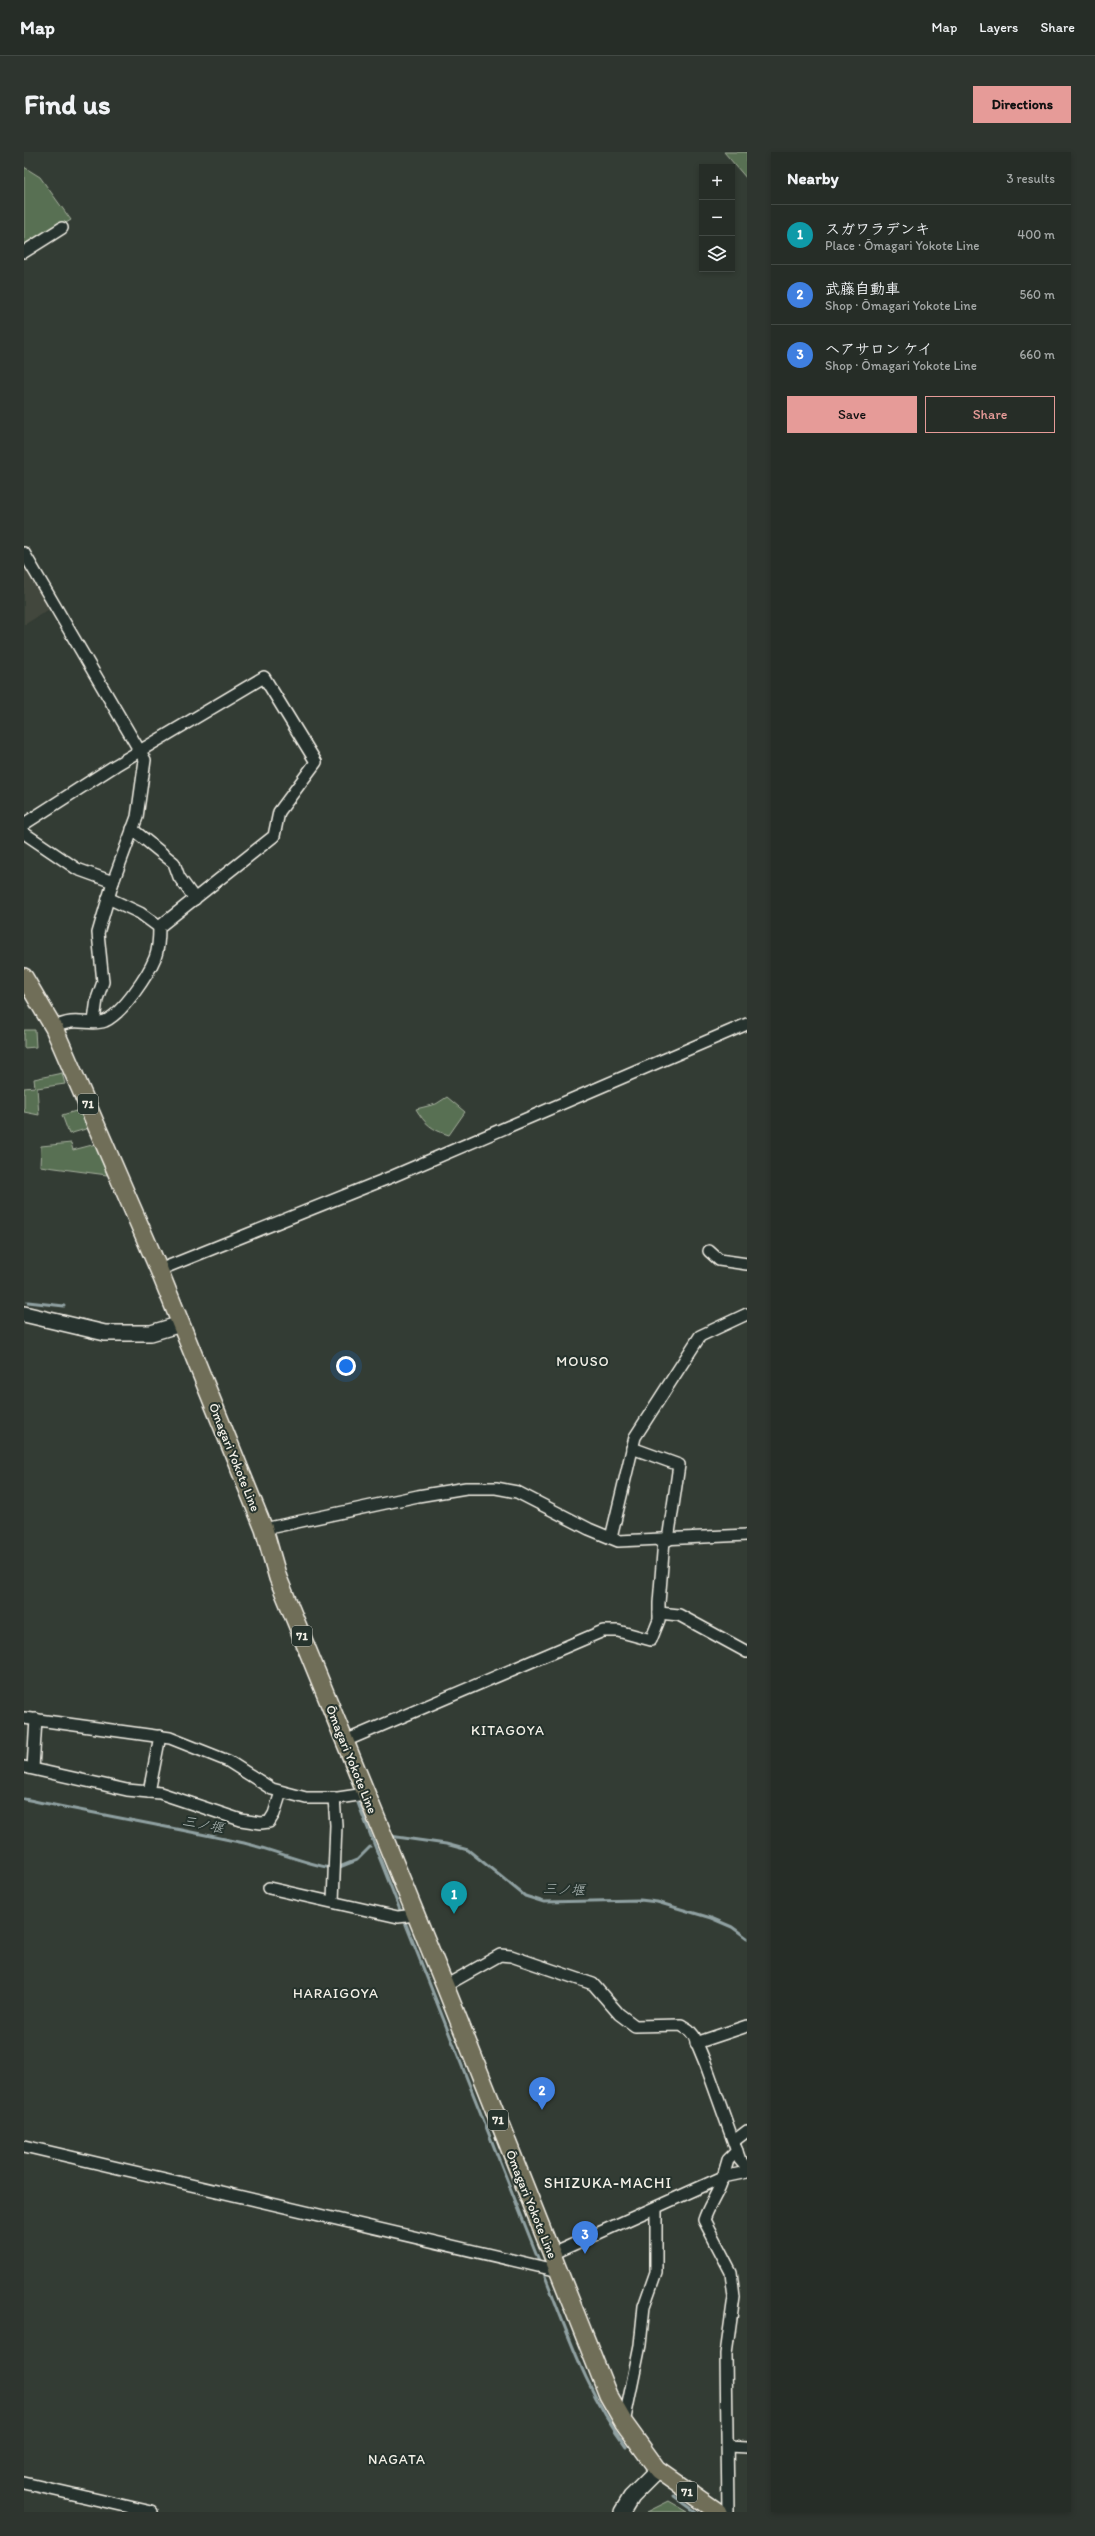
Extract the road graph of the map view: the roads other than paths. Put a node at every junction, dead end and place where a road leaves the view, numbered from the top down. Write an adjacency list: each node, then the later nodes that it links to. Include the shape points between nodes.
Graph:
1 (62, 228): 2 (street)
2 (24, 252)
3 (24, 553): 4 (street)
4 (140, 751): 5 (street); 6 (street, via 145,760 142,790); 10 (street, via 264,677 316,762 280,812 274,836)
5 (24, 824)
6 (132, 829): 8 (street); 10 (street, via 174,863 179,878)
7 (24, 832): 8 (street, via 77,870)
8 (113, 882): 9 (street)
9 (108, 898): 11 (street); 13 (street, via 98,933 103,982 97,999)
10 (195, 899): 11 (street)
11 (160, 927): 13 (street, via 155,958 137,987 113,1016 104,1021)
12 (24, 977): 15 (main road, Ōmagari Yokote Line / 71)
13 (94, 1021): 15 (street, via 65,1021)
14 (747, 1024): 18 (street, via 390,1177)
15 (54, 1028): 18 (main road, Ōmagari Yokote Line / 71)
16 (709, 1251): 17 (street, via 719,1260)
17 (747, 1265)
18 (159, 1270): 21 (main road, Ōmagari Yokote Line / 71)
19 (24, 1314): 21 (street, via 105,1333 151,1333)
20 (747, 1314): 22 (street, via 700,1336 635,1437)
21 (181, 1324): 23 (main road, Ōmagari Yokote Line / 71)
22 (632, 1448): 25 (street); 26 (street, via 679,1465)
23 (264, 1529): 25 (street, via 418,1496 466,1488 496,1488 517,1492); 32 (main road, Ōmagari Yokote Line / 71, via 278,1578)
24 (747, 1535): 26 (street)
25 (611, 1538): 26 (street, via 618,1541)
26 (666, 1540): 27 (street)
27 (659, 1614): 28 (street, via 679,1615); 32 (street, via 660,1620 650,1640 618,1631 604,1631)
28 (747, 1652)
29 (24, 1718): 30 (street)
30 (36, 1719): 31 (street); 33 (street)
31 (160, 1736): 34 (street); 35 (street, via 228,1761)
32 (345, 1740): 36 (main road, Ōmagari Yokote Line / 71)
33 (29, 1767): 34 (street, via 127,1790)
34 (149, 1792): 35 (street, via 160,1793 216,1814 261,1823 269,1822)
35 (281, 1792): 37 (street, via 306,1798)
36 (366, 1794): 37 (street); 40 (main road, Ōmagari Yokote Line / 71)
37 (334, 1798): 39 (street, via 336,1825)
38 (269, 1888): 39 (street)
39 (332, 1901): 40 (street, via 398,1917)
40 (415, 1915): 41 (main road, Ōmagari Yokote Line / 71)
41 (445, 1986): 43 (street, via 500,1955 511,1956 593,1984 619,2014 635,2026 681,2025 689,2030); 51 (main road, Ōmagari Yokote Line / 71)
42 (747, 2026): 43 (street)
43 (696, 2043): 46 (street)
44 (747, 2131): 46 (street)
45 (24, 2146): 52 (street)
46 (736, 2146): 47 (street); 49 (street)
47 (747, 2168)
48 (747, 2172): 49 (street)
49 (723, 2177): 50 (street); 54 (street, via 719,2192 709,2205 704,2220 731,2272 734,2297 726,2354)
50 (656, 2208): 51 (street); 53 (street, via 656,2272 644,2306 640,2345)
51 (552, 2254): 52 (main road, Ōmagari Yokote Line / 71)
52 (559, 2271): 53 (main road, Ōmagari Yokote Line / 71, via 608,2395)
53 (624, 2423): 56 (main road, Ōmagari Yokote Line / 71)
54 (728, 2446): 55 (street); 61 (street)
55 (747, 2446)
56 (658, 2470): 59 (street, via 631,2497); 60 (main road, Ōmagari Yokote Line / 71)
57 (24, 2483): 58 (street)
58 (152, 2512)
59 (622, 2512)
60 (718, 2512)
61 (728, 2512)

